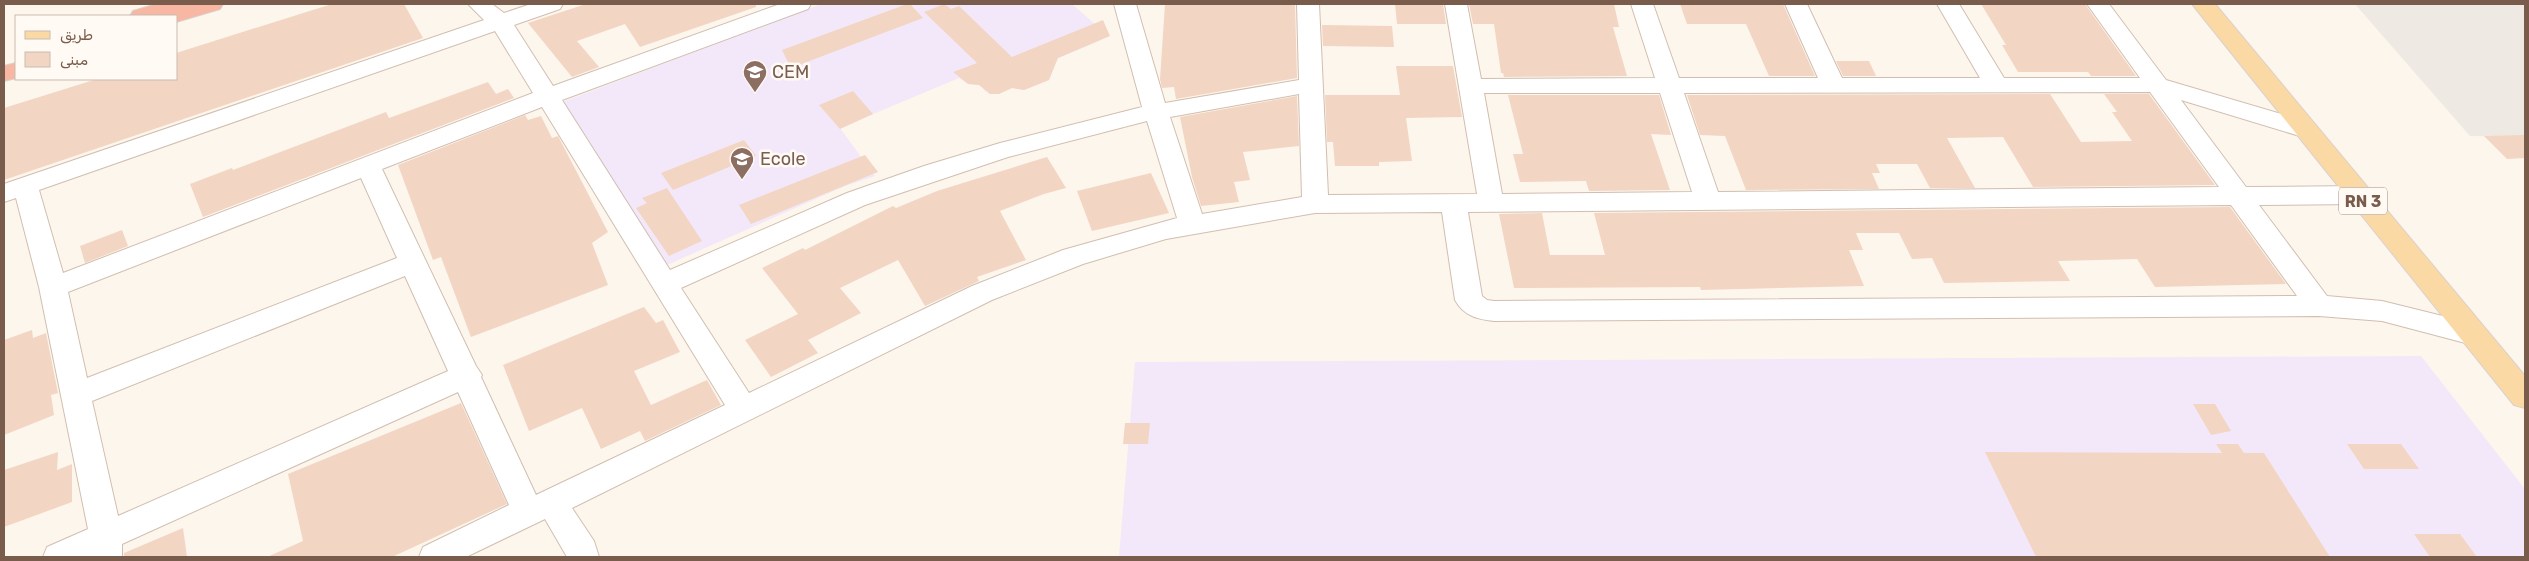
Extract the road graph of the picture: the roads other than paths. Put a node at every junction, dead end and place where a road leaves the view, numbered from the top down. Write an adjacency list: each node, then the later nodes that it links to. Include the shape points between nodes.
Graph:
1 (179, 4): 14 (highway)
2 (212, 4): 15 (highway)
3 (479, 4): 16 (street)
4 (552, 4): 16 (street)
5 (800, 4): 23 (street)
6 (1125, 4): 24 (street)
7 (1308, 4): 17 (street)
8 (1456, 4): 19 (street)
9 (1642, 4): 21 (street)
10 (1796, 4): 22 (street)
11 (1948, 4): 20 (street)
12 (2098, 4): 18 (street)
13 (2203, 4): 25 (main road, RN 3)
14 (145, 15)
15 (178, 15)
16 (500, 22): 23 (street); 27 (street)
17 (1311, 85): 24 (street); 33 (street)
18 (2156, 85): 20 (street); 25 (street); 29 (street)
19 (1471, 86): 21 (street); 31 (street)
20 (1997, 86): 22 (street)
21 (1669, 87): 22 (street); 30 (street)
22 (1834, 87)
23 (546, 97): 26 (street); 36 (street)
24 (1156, 112): 34 (street); 36 (street, via 1009,148 933,172 856,199)
25 (2304, 129): 28 (main road, RN 3)
26 (368, 166): 35 (street); 37 (street)
27 (14, 189): 37 (street)
28 (2359, 195): 29 (street); 39 (main road, RN 3)
29 (2238, 196): 30 (street); 38 (street)
30 (1708, 201): 31 (street)
31 (1491, 202): 32 (street)
32 (1454, 203): 33 (street); 38 (street, via 1469,300 1480,309 1494,311)
33 (1315, 204): 34 (street)
34 (1192, 225): 43 (street, via 1073,257 982,292)
35 (414, 262): 40 (street); 41 (street)
36 (664, 284): 43 (street)
37 (53, 287): 41 (street)
38 (2319, 306): 39 (street, via 2382,311)
39 (2473, 334): 42 (main road, RN 3)
40 (467, 376): 44 (street); 45 (street)
41 (76, 395): 45 (street)
42 (2525, 397)
43 (743, 409): 44 (street)
44 (540, 507): 47 (street); 48 (street, via 582,551)
45 (106, 546): 46 (street)
46 (59, 557)
47 (435, 557)
48 (583, 557)

